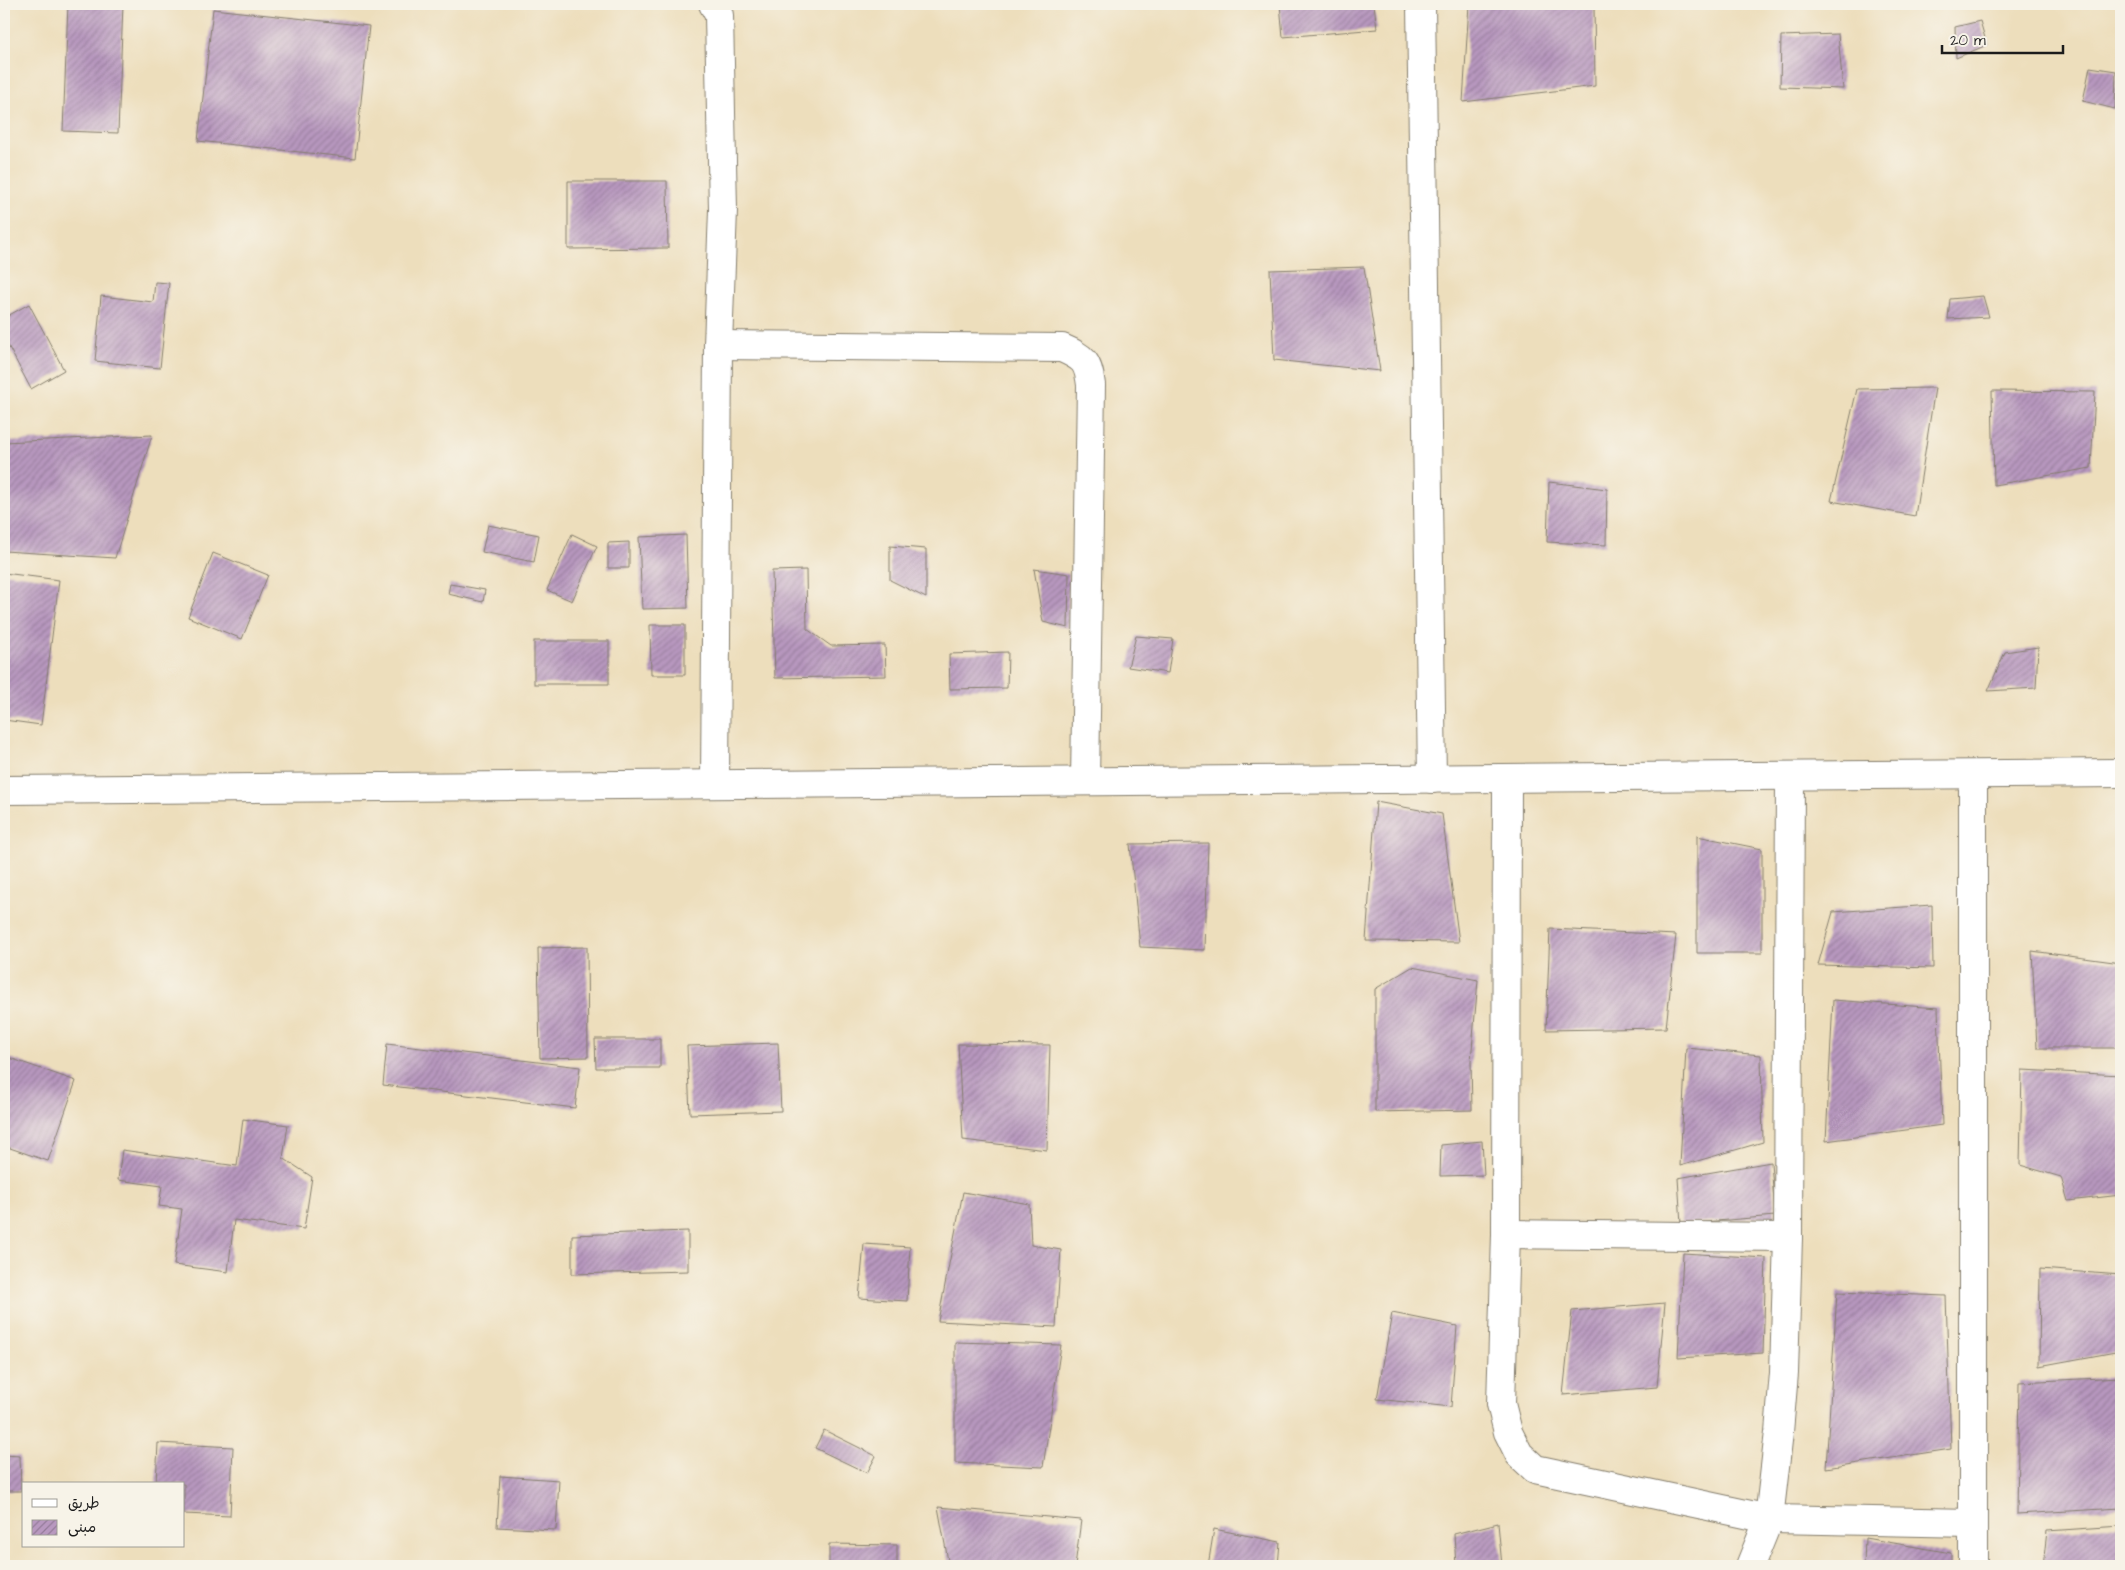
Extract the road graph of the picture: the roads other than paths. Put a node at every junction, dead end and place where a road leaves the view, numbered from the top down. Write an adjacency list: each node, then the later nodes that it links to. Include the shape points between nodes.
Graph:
1 (713, 4): 3 (street, via 719,14 722,200)
2 (1421, 4): 7 (street)
3 (718, 345): 9 (street, via 1062,348 1079,356 1088,366 1091,385); 10 (street)
4 (2121, 774): 5 (street)
5 (1974, 775): 6 (street); 15 (street)
6 (1790, 776): 8 (street); 13 (street)
7 (1432, 778): 8 (street); 9 (street)
8 (1507, 778): 12 (street)
9 (1085, 781): 10 (street)
10 (715, 784): 11 (street)
11 (4, 790)
12 (1506, 1234): 13 (street); 14 (street, via 1502,1404 1508,1432 1519,1454 1535,1469)
13 (1788, 1237): 14 (street, via 1784,1373)
14 (1769, 1519): 15 (street); 16 (street)
15 (1972, 1523): 17 (street)
16 (1750, 1566)
17 (1973, 1566)

